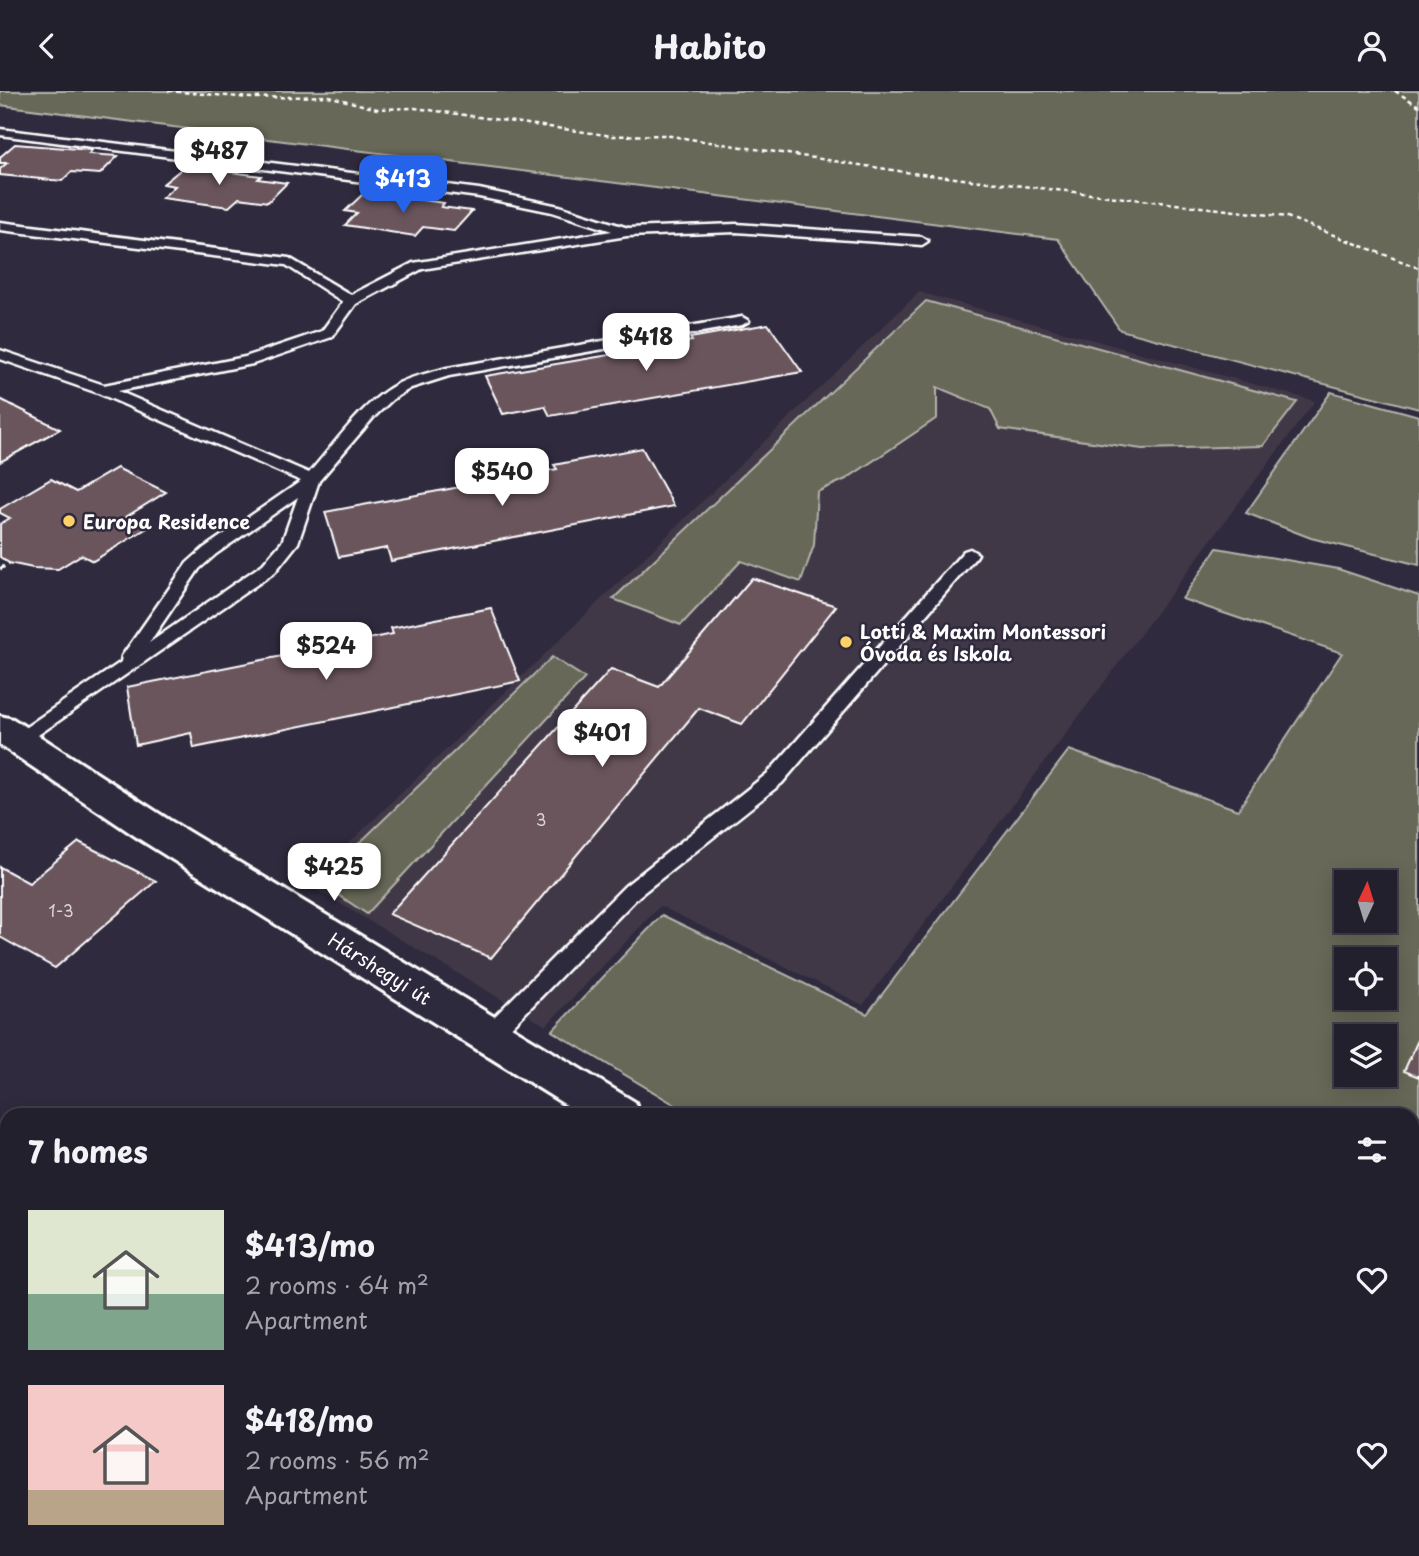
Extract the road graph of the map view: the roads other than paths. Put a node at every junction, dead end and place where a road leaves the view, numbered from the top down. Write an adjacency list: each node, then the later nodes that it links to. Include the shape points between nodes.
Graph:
1 (0, 132): 3 (lane, via 440,188 540,206)
2 (0, 226): 5 (lane, via 289,262)
3 (627, 232): 4 (lane, via 736,228); 5 (lane, via 418,266)
4 (922, 241)
5 (351, 302): 8 (lane, via 327,334 248,361)
6 (742, 321): 9 (lane, via 447,372 406,385 368,415)
7 (0, 354): 8 (lane)
8 (103, 390): 9 (lane)
9 (313, 480): 11 (lane, via 193,566); 11 (lane, via 290,543 270,568)
10 (970, 554): 13 (lane, via 775,778 632,891)
11 (122, 670): 12 (lane)
12 (6, 741): 13 (street, Hárshegyi út)
13 (490, 1035): 14 (street, Hárshegyi út)
14 (608, 1108)

